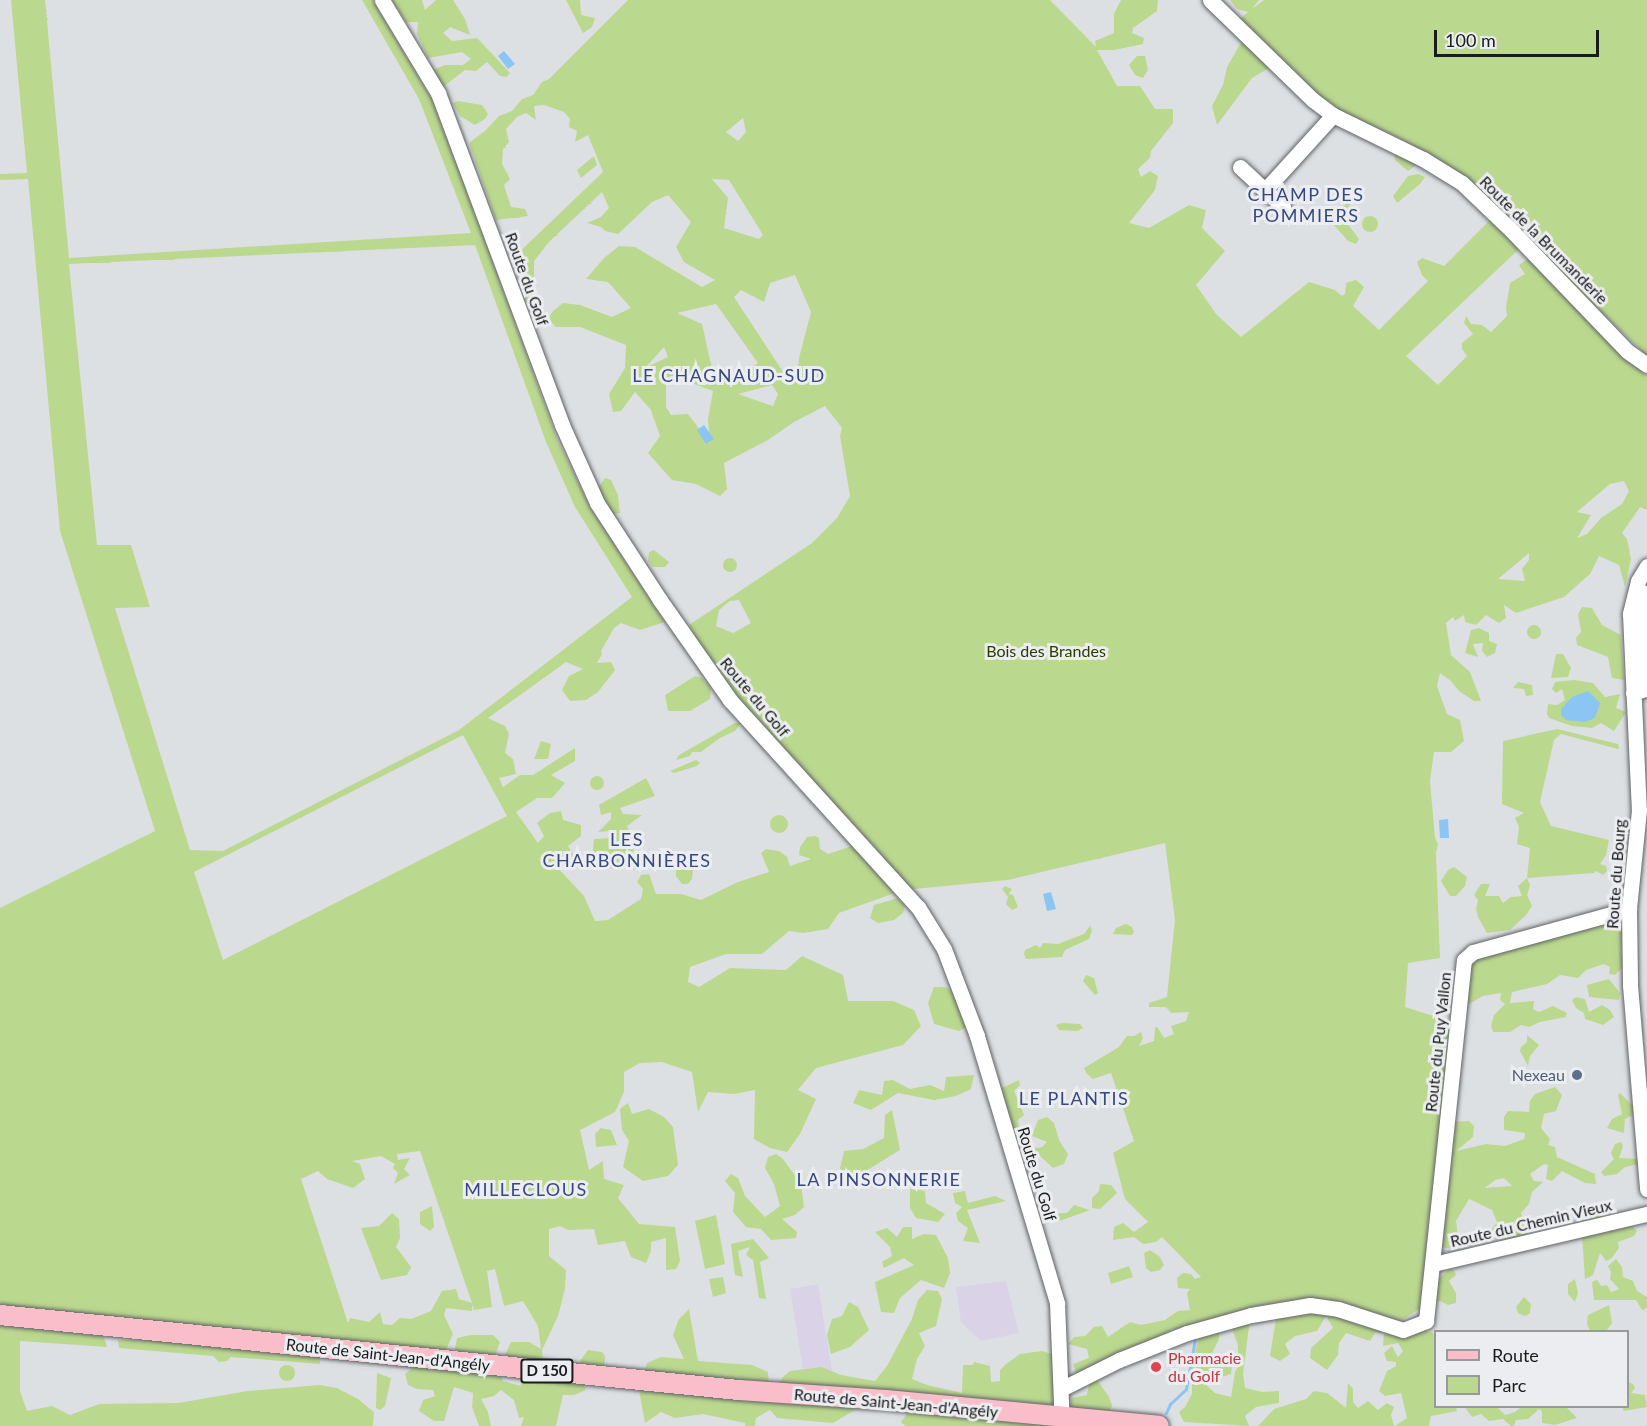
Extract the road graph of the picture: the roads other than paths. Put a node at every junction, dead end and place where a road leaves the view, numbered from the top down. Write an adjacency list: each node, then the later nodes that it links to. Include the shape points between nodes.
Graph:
1 (382, 0): 17 (street, Route du Golf, via 438,93 562,425 597,502 730,700 918,906 944,950 977,1036 1057,1304)
2 (1210, 0): 3 (street, Route de la Brumanderie, via 1313,100)
3 (1334, 115): 5 (street); 7 (street, Route de la Brumanderie, via 1462,183 1627,351)
4 (1240, 167): 5 (street)
5 (1265, 190): 6 (street)
6 (1282, 207)
7 (1647, 365)
8 (1647, 566): 10 (street, Route du Bourg, via 1638,581 1630,614)
9 (1647, 593): 10 (street, via 1641,627 1645,689)
10 (1633, 693): 11 (street, Route du Bourg)
11 (1643, 768): 12 (street, Route du Bourg)
12 (1629, 909): 13 (street, Route du Bourg, via 1630,985); 15 (street, Route du Puy Vallon, via 1473,952 1464,960)
13 (1647, 1189)
14 (1647, 1214): 15 (street, Route du Chemin Vieux)
15 (1433, 1264): 17 (street, Route du Chemin Vieux, via 1426,1321 1403,1330 1310,1305 1194,1330)
16 (0, 1315): 18 (main road, Route de Saint-Jean-d'Angély / D 150)
17 (1061, 1389): 19 (street, Route du Golf)
18 (777, 1394): 19 (main road, Route de Saint-Jean-d'Angély / D 150, via 886,1400); 20 (main road, Route de Saint-Jean-d'Angély / D 150)
19 (1062, 1421): 21 (main road, Route de Saint-Jean-d'Angély / D 150)
20 (1035, 1426)
21 (1159, 1426)

